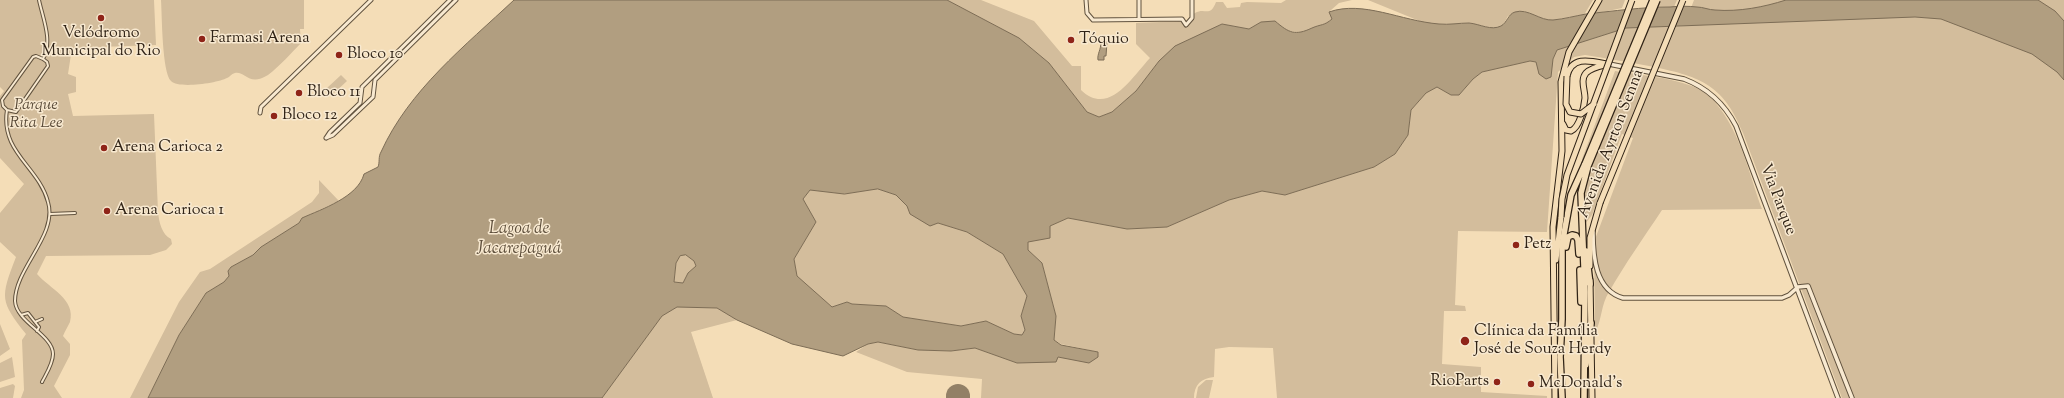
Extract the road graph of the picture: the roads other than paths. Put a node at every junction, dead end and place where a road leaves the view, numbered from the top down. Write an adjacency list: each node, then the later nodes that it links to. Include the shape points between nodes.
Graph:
1 (40, 0): 15 (street, via 48,37)
2 (371, 0): 22 (street, via 261,107)
3 (450, 0): 14 (street)
4 (456, 0): 14 (street)
5 (1086, 0): 13 (street, via 1087,13 1092,19)
6 (1139, 0): 13 (street)
7 (1192, 0): 13 (street, via 1192,18 1186,25 1182,19)
8 (1599, 0): 23 (highway, Avenida Ayrton Senna, via 1566,58 1562,74)
9 (1632, 0): 19 (highway, Avenida Ayrton Senna, bridge)
10 (1653, 0): 26 (highway, Avenida Ayrton Senna, bridge)
11 (1657, 0): 26 (highway, Avenida Ayrton Senna, bridge)
12 (1683, 0): 30 (highway, Avenida Ayrton Senna, bridge, via 1600,203)
13 (1139, 19)
14 (411, 41): 17 (street); 18 (street)
15 (43, 59): 21 (street, via 48,64 44,72 16,112); 21 (street, via 33,57 2,100)
16 (1609, 64): 19 (highway, bridge, via 1577,61 1567,76 1566,104 1570,112 1581,114); 23 (highway, via 1594,68 1584,77 1584,100 1576,128 1566,130); 32 (street, Via Parque, via 1695,84 1719,101 1734,121)
17 (371, 78): 18 (street); 20 (street, via 362,87)
18 (375, 80): 20 (street, via 374,94)
19 (1594, 103): 31 (highway, Avenida Ayrton Senna, bridge, via 1567,175)
20 (362, 105): 20 (street, via 330,132 326,138 333,135)
21 (7, 110): 24 (street, via 4,122)
22 (260, 113)
23 (1561, 117): 31 (highway, Avenida Ayrton Senna, via 1562,151 1553,227)
24 (5, 138)
25 (8, 145): 28 (street, via 45,194)
26 (1587, 165): 29 (highway, Avenida Ayrton Senna, via 1581,193); 33 (highway, Avenida Ayrton Senna, via 1571,195 1565,225)
27 (75, 213): 28 (street)
28 (50, 214): 39 (street, via 18,285 15,301)
29 (1581, 227): 34 (highway); 43 (highway, Avenida Ayrton Senna)
30 (1593, 227): 34 (highway, Avenida Ayrton Senna, via 1590,238); 37 (street, via 1594,258 1601,279 1608,290 1621,298 1782,298)
31 (1554, 271): 47 (highway, Avenida Ayrton Senna)
32 (1794, 280): 36 (street, Via Parque); 37 (street)
33 (1562, 284): 43 (highway, via 1567,239 1574,235 1579,243); 48 (highway, Avenida Ayrton Senna)
34 (1590, 284): 42 (highway, Avenida Ayrton Senna)
35 (1802, 285): 36 (street); 38 (street); 52 (street, via 1810,288)
36 (1797, 288): 37 (street); 38 (street, Via Parque)
37 (1792, 292)
38 (1798, 293): 51 (street, Via Parque)
39 (21, 315): 41 (street, via 28,314); 44 (street)
40 (42, 319): 41 (street)
41 (35, 322): 44 (street, via 39,327)
42 (1592, 323): 45 (highway); 50 (highway, Avenida Ayrton Senna)
43 (1583, 324): 45 (highway, Avenida Ayrton Senna)
44 (37, 331): 46 (street, via 53,354)
45 (1584, 375): 49 (highway, Avenida Ayrton Senna)
46 (42, 382)
47 (1555, 398)
48 (1562, 398)
49 (1584, 398)
50 (1592, 398)
51 (1838, 398)
52 (1852, 398)

